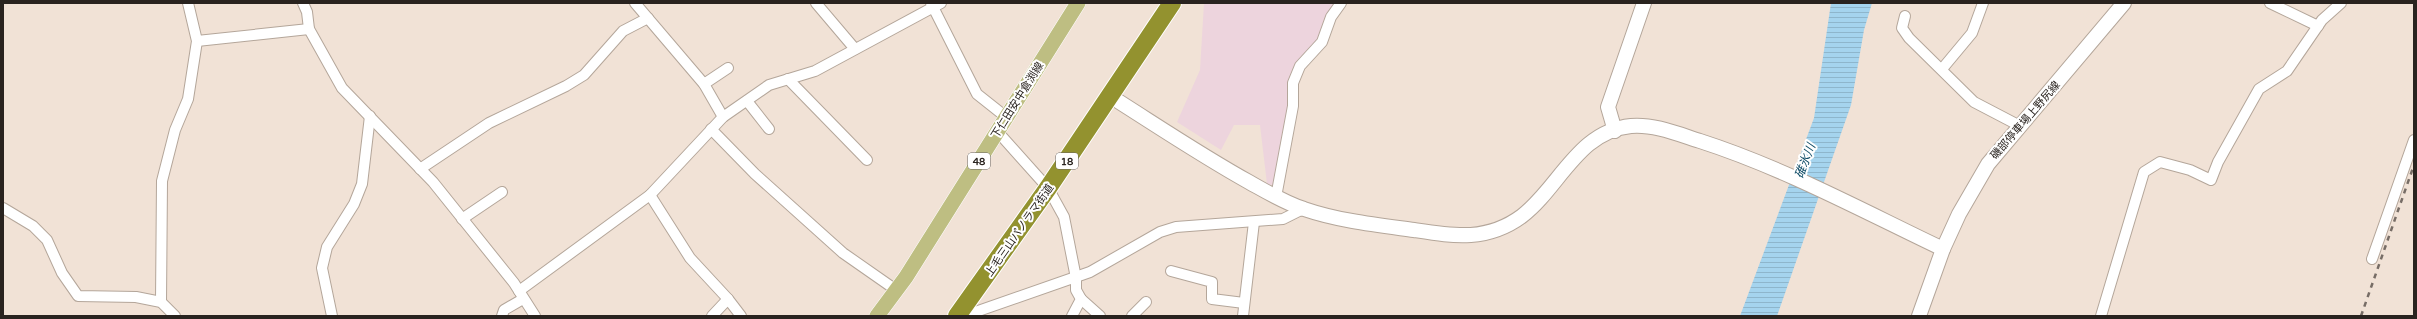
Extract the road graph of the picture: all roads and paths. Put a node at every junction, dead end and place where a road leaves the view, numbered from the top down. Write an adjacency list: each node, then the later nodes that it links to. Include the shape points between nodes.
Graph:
1 (188, 3): 18 (street)
2 (303, 3): 17 (street)
3 (635, 3): 15 (street)
4 (816, 3): 19 (street)
5 (1078, 3): 27 (main road, 下仁田安中倉渕線 / 48)
6 (1172, 3): 24 (highway, 上毛三山パノラマ街道 / 18)
7 (1341, 3): 40 (street, via 1331,17 1322,42 1300,66 1293,83 1293,106)
8 (1644, 3): 33 (street, via 1608,107)
9 (1983, 3): 21 (street, via 1972,33)
10 (2124, 3): 29 (street, 磯部停車場上野尻線)
11 (2270, 3): 16 (street)
12 (2341, 3): 16 (street)
13 (935, 5): 19 (street); 27 (street, via 977,94)
14 (1905, 16): 21 (street, via 1902,28)
15 (648, 18): 23 (street); 36 (street, via 623,31 584,75 488,123)
16 (2318, 26): 70 (street, via 2287,71 2260,89 2218,162 2211,180 2190,170 2160,162 2144,172)
17 (309, 29): 18 (street); 26 (street, via 342,88)
18 (197, 41): 53 (street, via 188,99 175,130 162,181)
19 (855, 49): 22 (street, via 815,71)
20 (728, 68): 23 (street)
21 (1942, 70): 29 (street, via 1974,102)
22 (788, 79): 25 (street, via 769,85); 35 (street)
23 (704, 84): 28 (street)
24 (1110, 96): 37 (highway, 上毛三山パノラマ街道 / 18); 40 (street, via 1230,172)
25 (747, 100): 28 (street); 31 (street)
26 (370, 116): 36 (street); 57 (street, via 362,184 354,204 327,246 322,268)
27 (1006, 117): 32 (main road, 下仁田安中倉渕線 / 48)
28 (724, 118): 30 (street)
29 (2020, 126): 45 (street, 磯部停車場上野尻線, via 1988,164)
30 (711, 129): 39 (street, via 676,170); 49 (street, via 755,174 843,253)
31 (769, 129)
32 (997, 131): 37 (street); 49 (main road, 下仁田安中倉渕線 / 48)
33 (1615, 131): 42 (street, via 1593,142 1576,156 1522,216 1502,227 1475,236 1447,235 1359,222); 45 (street, via 1631,126 1670,131 1728,150)
34 (2414, 140): 46 (street)
35 (867, 160)
36 (420, 169): 43 (street)
37 (1048, 188): 48 (street, via 1064,217); 63 (highway, 上毛三山パノラマ街道 / 18)
38 (502, 192): 43 (street)
39 (650, 195): 50 (street); 51 (street, via 690,258)
40 (1276, 197): 42 (street)
41 (3, 208): 53 (street, via 33,226 47,240 62,273 78,296 136,297)
42 (1303, 209): 44 (street, via 1283,219)
43 (462, 219): 50 (street)
44 (1254, 222): 48 (street, via 1176,227 1160,232); 55 (street)
45 (1943, 248): 69 (street, 磯部停車場上野尻線)
46 (2372, 259)
47 (1171, 271): 55 (street, via 1212,282 1212,299)
48 (1076, 278): 52 (street, via 1076,290); 64 (street)
49 (896, 290): 62 (main road, 下仁田安中倉渕線 / 48)
50 (521, 295): 58 (street, via 504,310); 59 (street)
51 (728, 299): 60 (street); 61 (street)
52 (1081, 299): 65 (street); 66 (street)
53 (161, 302): 56 (street)
54 (1146, 302): 67 (street)
55 (1244, 304): 68 (street)
56 (175, 316)
57 (332, 316)
58 (502, 316)
59 (535, 316)
60 (712, 316)
61 (741, 316)
62 (877, 316)
63 (957, 316)
64 (964, 316)
65 (1072, 316)
66 (1100, 316)
67 (1132, 316)
68 (1243, 316)
69 (1919, 316)
70 (2101, 316)

